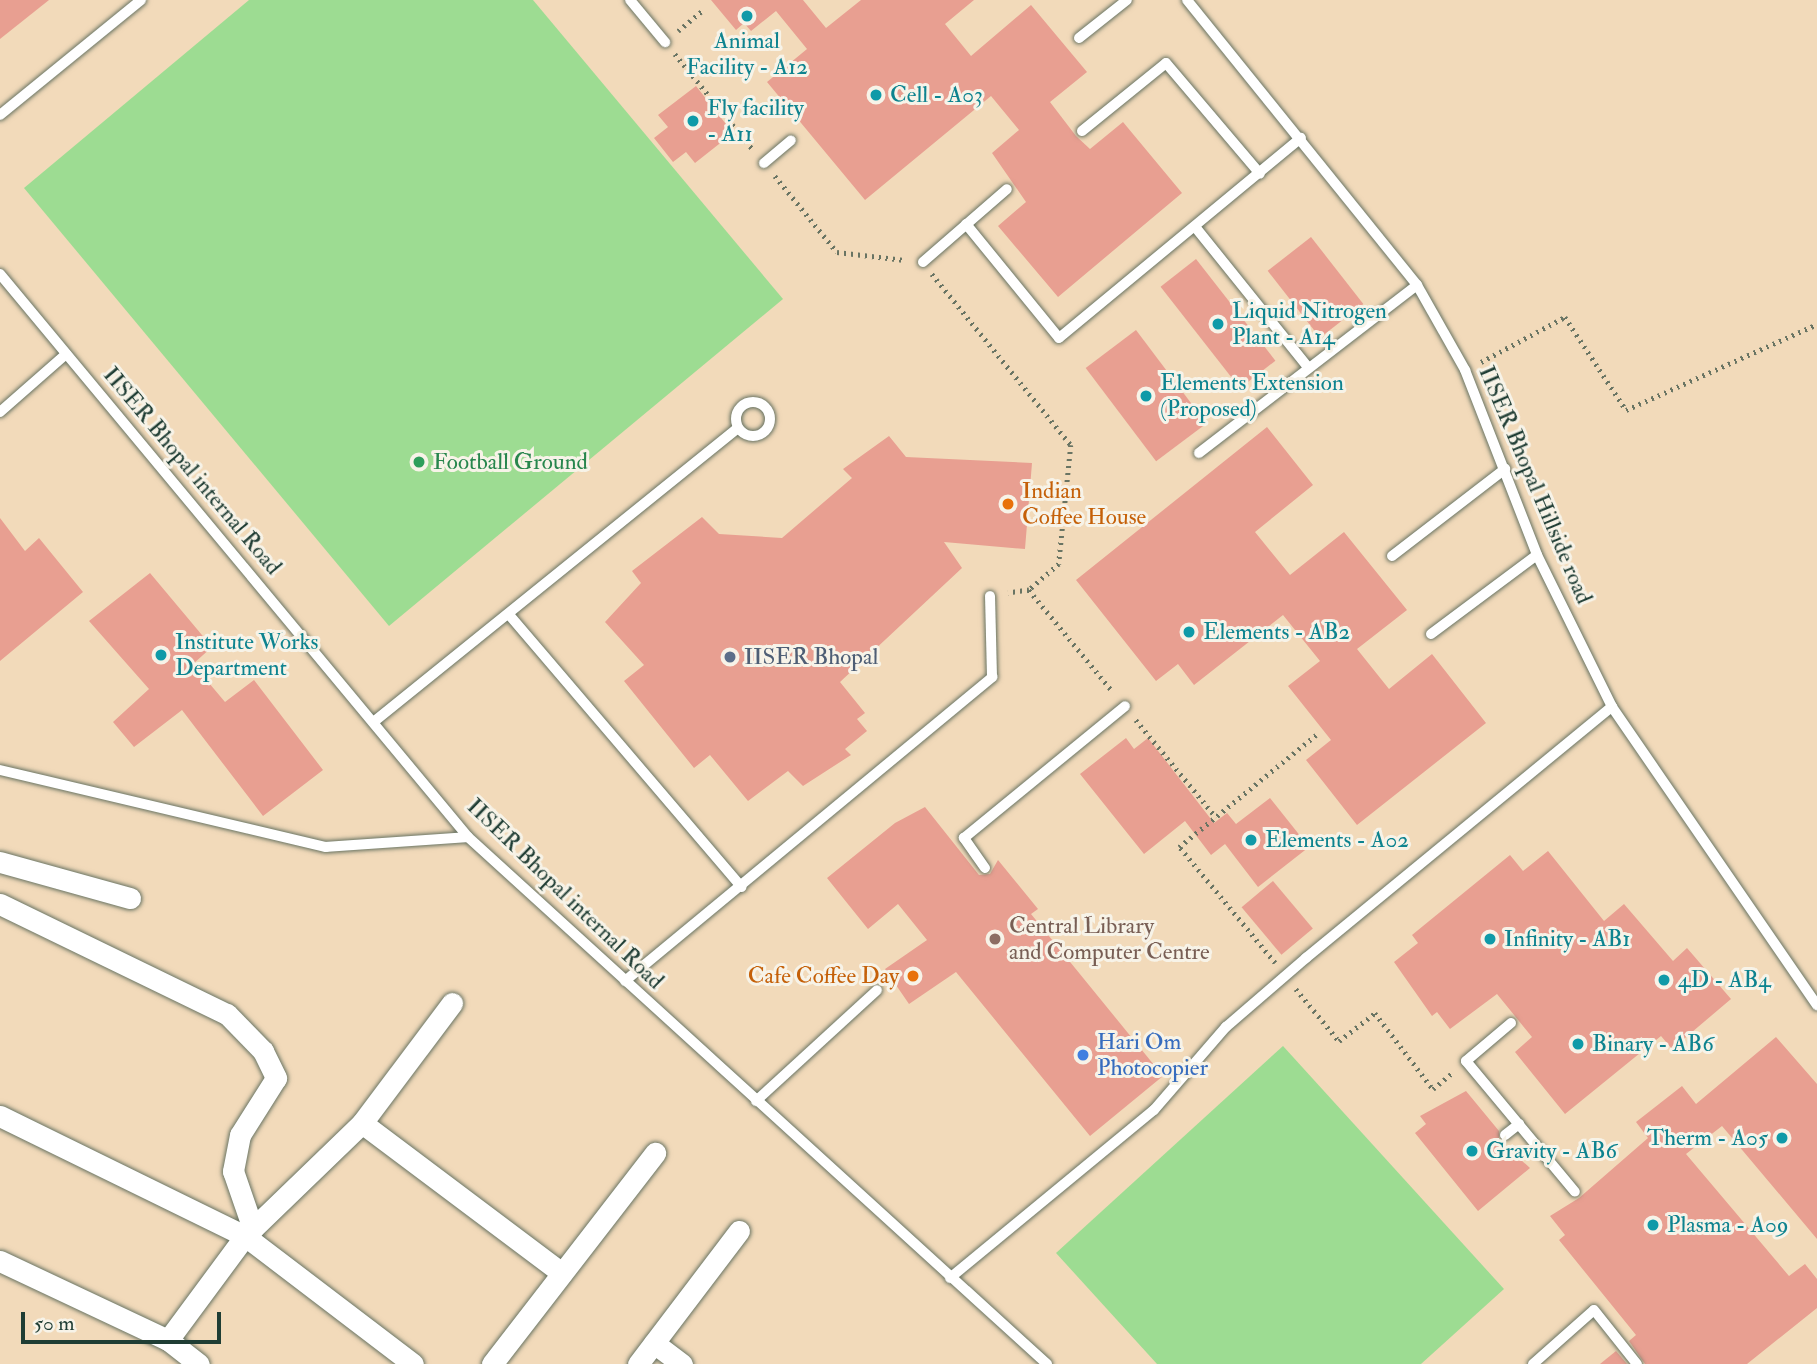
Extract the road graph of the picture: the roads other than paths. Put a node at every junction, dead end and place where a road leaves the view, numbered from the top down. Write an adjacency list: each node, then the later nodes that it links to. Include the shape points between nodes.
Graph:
1 (141, 0): 7 (lane)
2 (630, 0): 6 (lane)
3 (1127, 0): 5 (lane)
4 (1187, 0): 9 (lane, IISER Bhopal Hillside road)
5 (1079, 38)
6 (665, 42)
7 (0, 114)
8 (1082, 131): 12 (lane, via 1166,63)
9 (1301, 138): 12 (lane); 18 (lane, IISER Bhopal Hillside road)
10 (791, 140): 11 (lane)
11 (764, 163)
12 (1260, 174): 15 (lane)
13 (1007, 189): 14 (lane)
14 (966, 224): 15 (lane, via 1059,338); 16 (lane)
15 (1196, 228): 20 (lane)
16 (923, 262)
17 (0, 274): 19 (lane, IISER Bhopal internal Road)
18 (1417, 285): 20 (lane); 24 (lane, IISER Bhopal Hillside road, via 1465,370)
19 (66, 354): 21 (lane); 32 (lane, IISER Bhopal internal Road)
20 (1307, 366): 23 (lane)
21 (0, 412)
22 (738, 428): 28 (lane)
23 (1199, 453)
24 (1505, 469): 25 (lane, IISER Bhopal Hillside road); 26 (lane)
25 (1537, 555): 29 (lane); 31 (lane, IISER Bhopal Hillside road)
26 (1392, 556)
27 (990, 596): 37 (lane, via 992,677)
28 (511, 617): 32 (lane); 37 (lane)
29 (1431, 634)
30 (1125, 706): 36 (lane, via 964,838)
31 (1612, 707): 43 (lane, IISER Bhopal Hillside road); 56 (lane, via 1226,1027 1154,1110)
32 (376, 720): 34 (lane, IISER Bhopal internal Road)
33 (0, 770): 34 (lane, via 326,847)
34 (468, 837): 40 (lane, IISER Bhopal internal Road)
35 (0, 862): 38 (street)
36 (985, 868)
37 (742, 887): 40 (lane)
38 (130, 898)
39 (0, 904): 53 (street, via 227,1014 263,1051 276,1077 240,1135 233,1171)
40 (625, 981): 45 (lane, IISER Bhopal internal Road)
41 (877, 990): 45 (lane)
42 (452, 1003): 47 (street)
43 (1817, 1005)
44 (1511, 1023): 48 (lane, via 1466,1061)
45 (756, 1101): 56 (lane, IISER Bhopal internal Road)
46 (0, 1116): 53 (street)
47 (362, 1123): 53 (street); 55 (street)
48 (1519, 1124): 49 (lane); 51 (lane)
49 (1506, 1135)
50 (655, 1153): 55 (street)
51 (1575, 1192)
52 (740, 1231): 58 (street)
53 (249, 1233): 57 (street); 60 (street)
54 (0, 1261): 57 (street)
55 (562, 1273): 61 (street)
56 (950, 1278): 64 (lane, IISER Bhopal internal Road)
57 (168, 1340): 59 (street)
58 (654, 1343): 62 (street); 63 (street)
59 (199, 1364)
60 (413, 1364)
61 (492, 1364)
62 (638, 1364)
63 (682, 1364)
64 (1047, 1364)
65 (1533, 1364): 66 (lane, via 1594,1310)
66 (1637, 1364)

